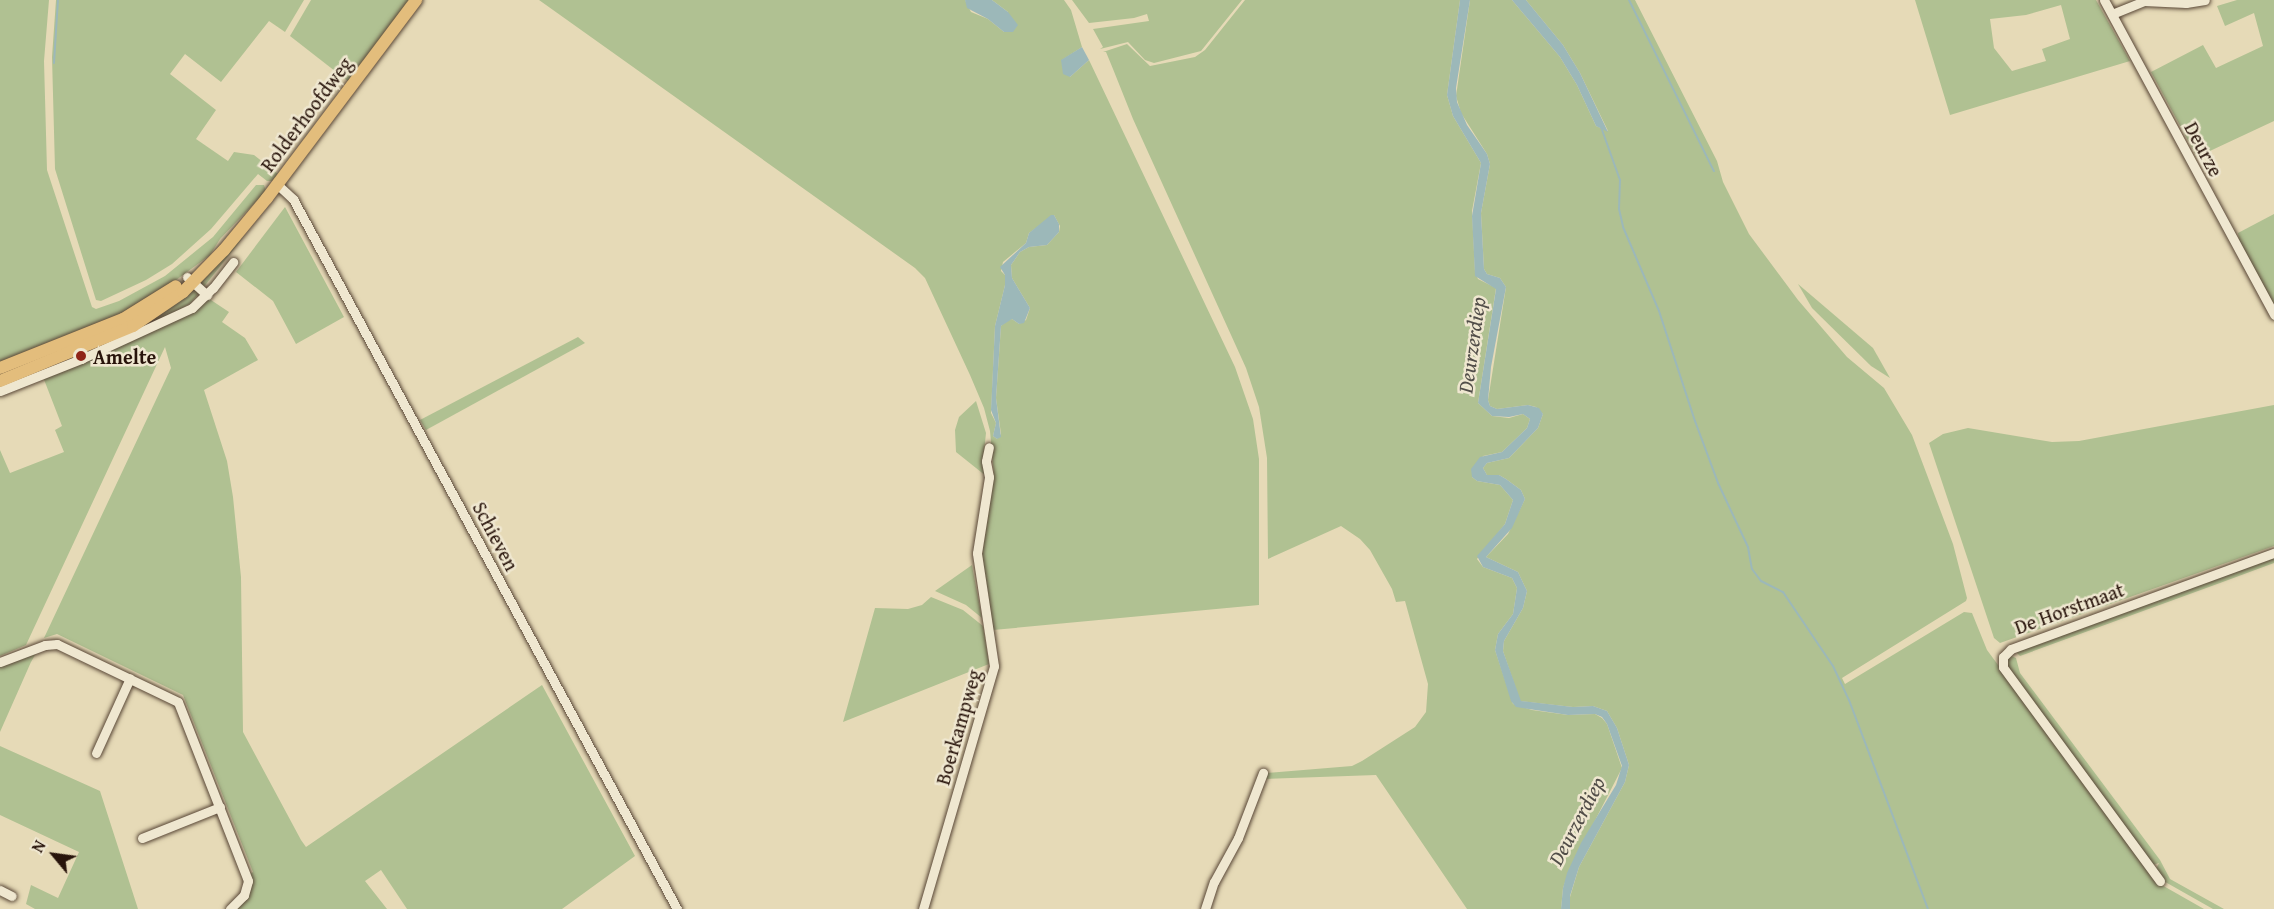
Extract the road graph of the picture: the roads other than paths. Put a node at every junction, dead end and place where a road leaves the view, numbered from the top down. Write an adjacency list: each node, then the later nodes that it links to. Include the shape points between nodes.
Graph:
1 (416, 0): 5 (main road, Rolderhoofdweg)
2 (2104, 0): 4 (street, Deurze)
3 (2205, 0): 4 (street, via 2144,1)
4 (2112, 14): 9 (street, Deurze)
5 (278, 185): 7 (main road, Rolderhoofdweg, via 225,249); 25 (street, Schieven, via 293,199)
6 (233, 262): 8 (street)
7 (190, 280): 8 (street); 10 (main road, Rolderhoofdweg, via 123,319); 11 (main road, Rolderhoofdweg, via 133,326)
8 (207, 295): 12 (street, via 192,308 158,324)
9 (2274, 315)
10 (0, 368)
11 (0, 381)
12 (0, 391)
13 (989, 447): 26 (street, Boerkampweg, via 989,477 977,553 994,666)
14 (2274, 553): 21 (street, De Horstmaat, via 2011,649 2003,657 2003,668)
15 (0, 662): 16 (street, via 45,645 57,645)
16 (130, 678): 17 (street); 19 (street, via 182,706)
17 (96, 753)
18 (1263, 773): 27 (street)
19 (220, 807): 20 (street); 24 (street, via 248,881 244,895)
20 (142, 838)
21 (2160, 881)
22 (0, 890): 23 (street)
23 (12, 896)
24 (230, 909)
25 (677, 909)
26 (923, 909)
27 (1205, 909)

